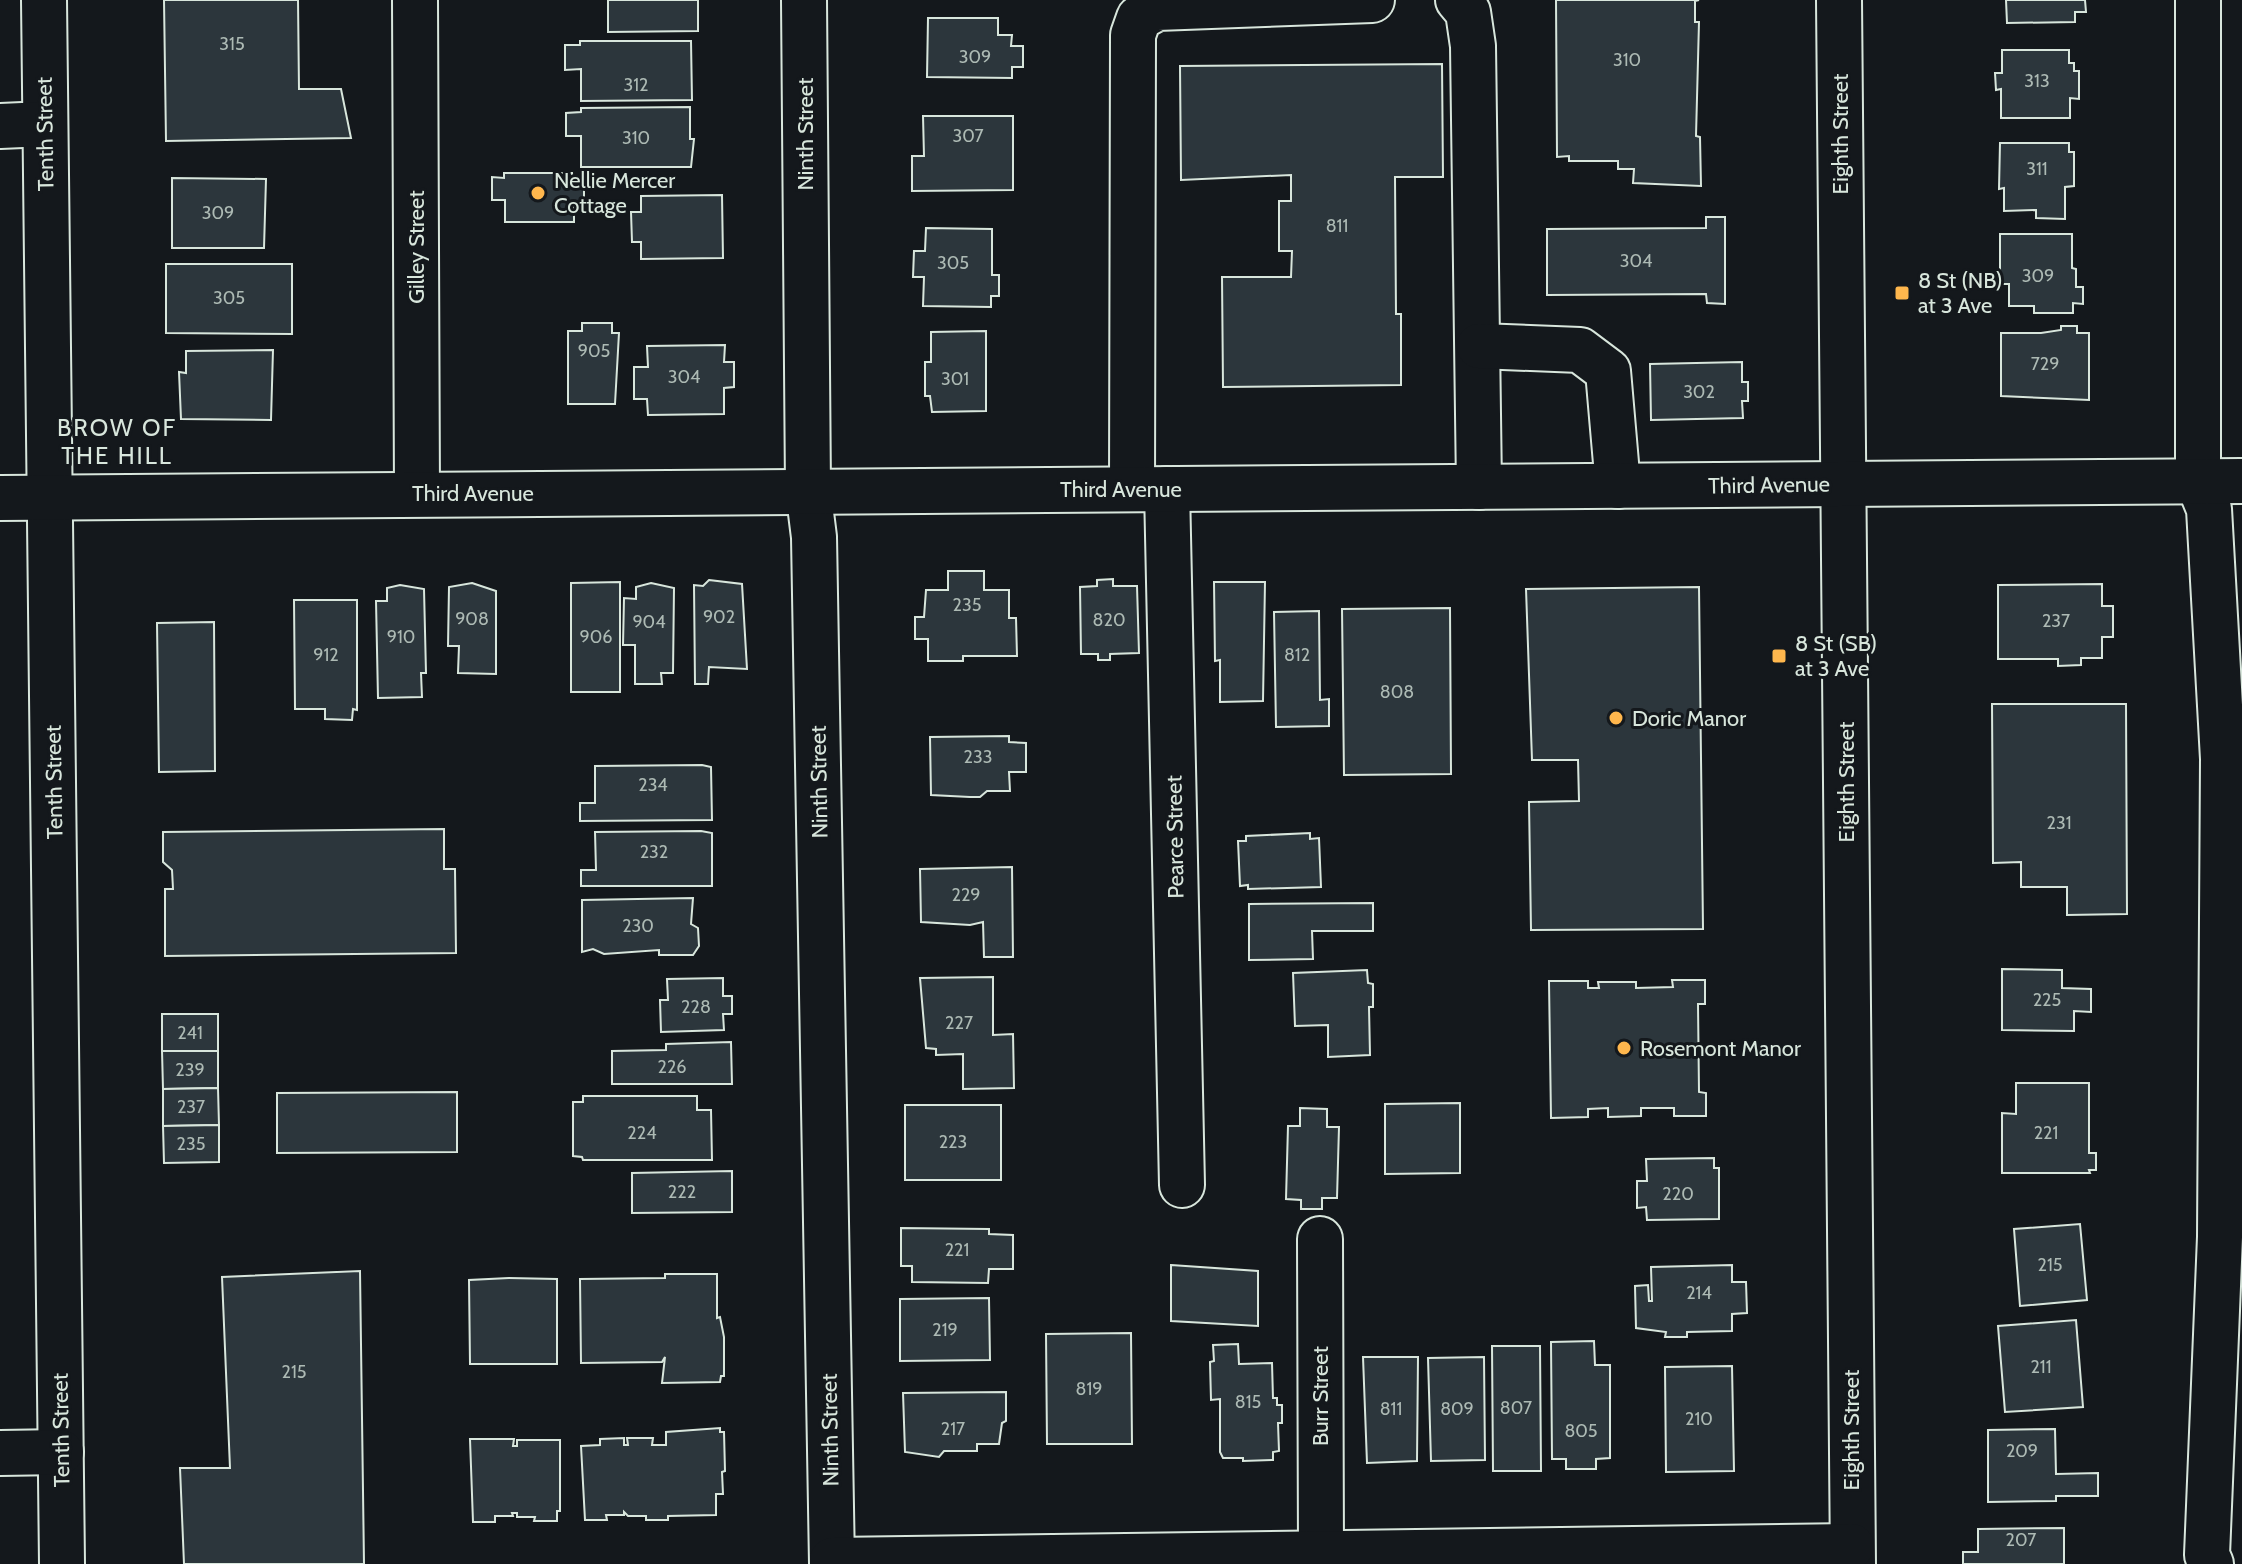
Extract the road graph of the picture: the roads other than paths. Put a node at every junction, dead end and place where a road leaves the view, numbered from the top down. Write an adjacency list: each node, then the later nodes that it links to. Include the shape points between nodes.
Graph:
1 (44, 0): 8 (street, Tenth Street)
2 (415, 0): 18 (street, Gilley Street)
3 (804, 0): 16 (street, Ninth Street)
4 (1372, 0): 17 (street, Pearce Street, via 1157,8 1139,18 1133,35)
5 (1458, 0): 10 (street, via 1468,12 1473,46)
6 (1839, 0): 13 (street, Eighth Street)
7 (2198, 0): 12 (street)
8 (45, 124): 9 (street); 19 (street, Tenth Street)
9 (0, 126)
10 (1479, 346): 14 (street, via 1580,350 1608,371); 15 (street)
11 (2242, 481): 12 (street, Third Avenue)
12 (2198, 482): 13 (street, Third Avenue); 29 (street, via 2209,509 2223,759 2220,1237 2207,1555)
13 (1843, 484): 14 (street, Third Avenue); 26 (street, Eighth Street)
14 (1618, 486): 15 (street, Third Avenue)
15 (1479, 487): 17 (street, Third Avenue)
16 (808, 489): 17 (street, Third Avenue); 18 (street, Third Avenue); 27 (street, Ninth Street, via 814,537)
17 (1149, 489): 21 (street, Pearce Street)
18 (417, 494): 19 (street, Third Avenue)
19 (50, 496): 20 (street, Third Avenue); 23 (street, Tenth Street)
20 (0, 498)
21 (1182, 1185)
22 (1320, 1239): 25 (street, Burr Street)
23 (61, 1452): 24 (street); 28 (street, Tenth Street)
24 (0, 1453)
25 (1321, 1554): 26 (street); 27 (street)
26 (1853, 1555)
27 (832, 1562)
28 (62, 1564)
29 (2211, 1564)

